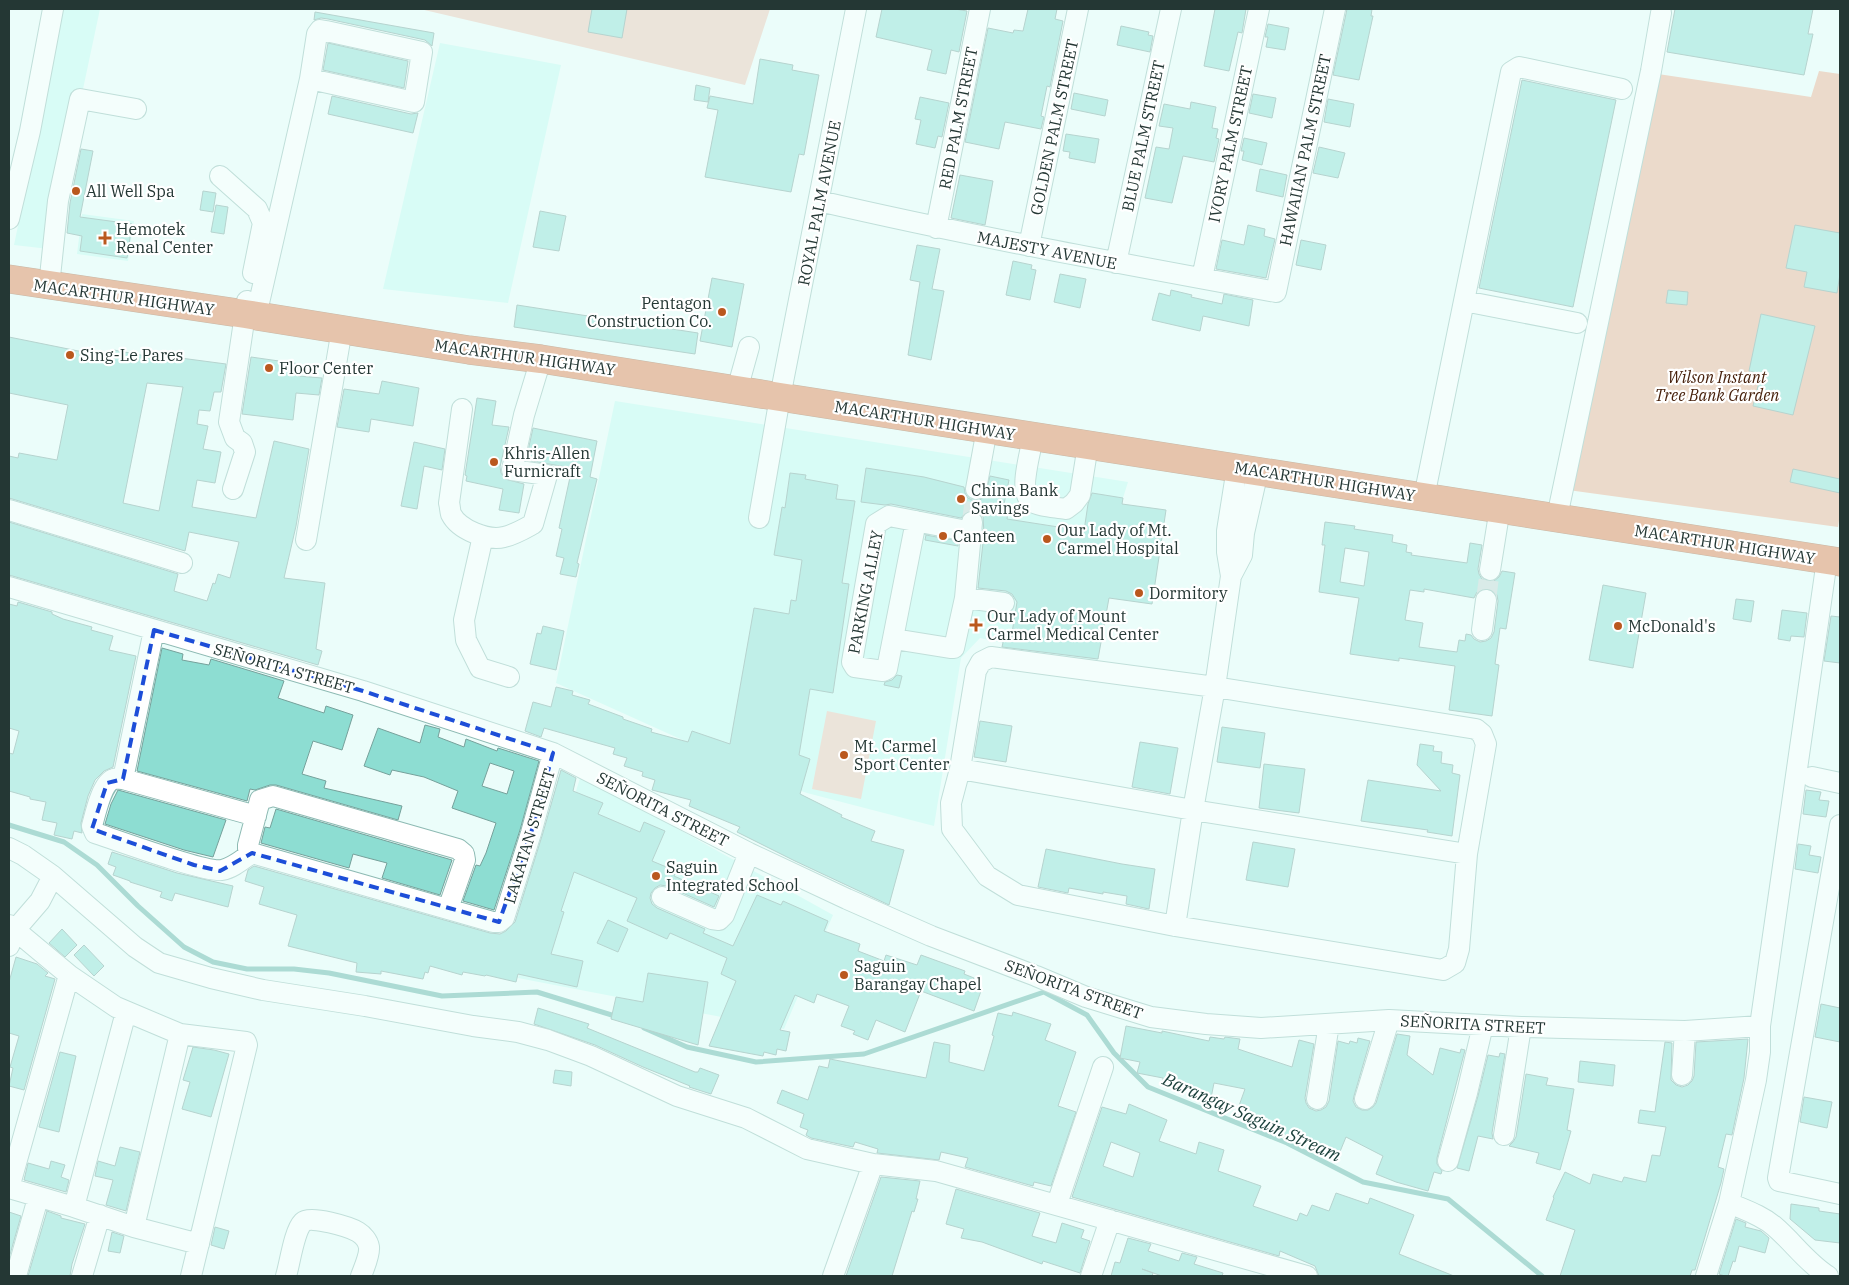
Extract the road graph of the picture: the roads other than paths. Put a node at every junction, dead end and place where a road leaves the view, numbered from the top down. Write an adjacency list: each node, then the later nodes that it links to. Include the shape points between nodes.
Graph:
1 (53, 9): 14 (street, via 30,131)
2 (856, 9): 13 (street, ROYAL PALM AVENUE)
3 (980, 9): 15 (street, RED PALM STREET)
4 (1078, 9): 16 (street, GOLDEN PALM STREET)
5 (1171, 9): 17 (street, BLUE PALM STREET)
6 (1259, 9): 18 (street, IVORY PALM STREET)
7 (1335, 9): 21 (street, HAWAIIAN PALM STREET)
8 (1661, 13): 40 (street)
9 (315, 80): 9 (street, via 317,34 320,30 422,52 414,102); 23 (street, via 306,141)
10 (1622, 89): 22 (street, via 1519,68 1511,72)
11 (136, 109): 20 (street, via 80,99 58,201)
12 (220, 176): 23 (street, via 257,209 263,223)
13 (819, 201): 15 (street, MAJESTY AVENUE); 29 (street, ROYAL PALM AVENUE)
14 (9, 219)
15 (936, 228): 16 (street, MAJESTY AVENUE)
16 (1029, 246): 17 (street, MAJESTY AVENUE)
17 (1116, 263): 18 (street, MAJESTY AVENUE)
18 (1202, 278): 21 (street, MAJESTY AVENUE)
19 (9, 279): 20 (highway, MACARTHUR HIGHWAY)
20 (48, 286): 23 (highway, MACARTHUR HIGHWAY)
21 (1276, 292)
22 (1464, 301): 24 (street); 37 (street)
23 (256, 316): 25 (highway, MACARTHUR HIGHWAY); 35 (street, via 229,422 245,452)
24 (1577, 323)
25 (342, 329): 27 (highway, MACARTHUR HIGHWAY, via 469,350); 44 (street)
26 (749, 347): 28 (street)
27 (542, 358): 28 (highway, MACARTHUR HIGHWAY); 43 (street, via 524,415 512,470 547,475 533,524 504,537)
28 (738, 390): 29 (highway, MACARTHUR HIGHWAY)
29 (780, 397): 31 (highway, MACARTHUR HIGHWAY); 41 (street, ROYAL PALM AVENUE)
30 (462, 409): 43 (street, via 451,514 460,526)
31 (988, 429): 32 (highway, MACARTHUR HIGHWAY); 36 (street)
32 (1033, 436): 33 (highway, MACARTHUR HIGHWAY); 33 (street, via 1024,487 1027,497 1033,503 1066,509 1080,495)
33 (1088, 445): 34 (highway, MACARTHUR HIGHWAY)
34 (1248, 470): 37 (highway, MACARTHUR HIGHWAY); 56 (street, via 1236,532 1242,555 1230,576)
35 (233, 489)
36 (976, 489)
37 (1424, 497): 38 (highway, MACARTHUR HIGHWAY)
38 (1500, 508): 40 (highway, MACARTHUR HIGHWAY); 47 (street)
39 (9, 510): 46 (street)
40 (1557, 517): 45 (highway, MACARTHUR HIGHWAY)
41 (759, 518)
42 (916, 520): 49 (street, PARKING ALLEY, via 972,527); 54 (street, PARKING ALLEY); 54 (street, PARKING ALLEY, via 889,516 876,524 853,665 886,670)
43 (483, 536): 55 (street, via 464,620 466,640 480,668)
44 (306, 540)
45 (1834, 561): 79 (street)
46 (182, 563)
47 (1490, 570)
48 (9, 587): 52 (street, SEÑORITA STREET)
49 (965, 598): 51 (street); 54 (street, via 954,648)
50 (1486, 600): 53 (street)
51 (1004, 603)
52 (154, 630): 57 (street, SEÑORITA STREET, via 363,691); 60 (street)
53 (1482, 630)
54 (894, 639)
55 (509, 677)
56 (1215, 688): 58 (street, via 990,657 981,662 976,671); 62 (street); 68 (street, via 1476,729 1486,744)
57 (553, 753): 67 (street, SEÑORITA STREET); 71 (street, LAKATAN STREET, via 504,918 493,922)
58 (960, 769): 62 (street); 72 (street, via 950,803 952,829 987,876 1018,895)
59 (1812, 777): 61 (street)
60 (123, 779): 63 (street); 66 (street, via 114,778 107,783 92,826 95,833 220,871)
61 (1840, 783)
62 (1193, 810): 68 (street); 72 (street)
63 (256, 816): 66 (street, via 248,845); 71 (street, via 260,800 274,796 458,849 465,860)
64 (1840, 825): 91 (street, via 1778,1178 1779,1181)
65 (9, 848): 69 (street)
66 (252, 853): 71 (street)
67 (749, 853): 70 (street, via 724,916 719,920); 77 (street, SEÑORITA STREET, via 931,936 1086,997 1151,1017 1261,1028)
68 (1467, 854): 72 (street, via 1458,950 1455,963 1443,970)
69 (52, 876): 73 (street, via 40,901); 89 (street, via 135,947 159,963 263,990 518,1032 548,1040 591,1056 676,1096 746,1118 807,1149)
70 (662, 897)
71 (448, 909)
72 (1175, 926)
73 (11, 934): 74 (street)
74 (69, 975): 75 (street); 90 (street)
75 (126, 1012): 82 (street); 95 (street)
76 (1389, 1020): 77 (street, SEÑORITA STREET); 78 (street, SEÑORITA STREET); 86 (street)
77 (1329, 1024): 85 (street)
78 (1482, 1025): 80 (street, SEÑORITA STREET); 88 (street)
79 (1760, 1026): 81 (street, SEÑORITA STREET); 93 (street, via 1756,1080)
80 (1522, 1027): 81 (street, SEÑORITA STREET); 87 (street)
81 (1685, 1030): 84 (street)
82 (180, 1034): 98 (street); 99 (street, via 244,1041 247,1045)
83 (1104, 1067): 94 (street)
84 (1682, 1074)
85 (1317, 1099)
86 (1365, 1099)
87 (1504, 1135)
88 (1448, 1161)
89 (873, 1164): 94 (street, via 936,1171); 105 (street)
90 (9, 1188): 92 (street)
91 (1840, 1194)
92 (38, 1198): 95 (street); 100 (street)
93 (1730, 1203): 108 (street); 109 (street, via 1759,1215 1775,1226 1816,1269)
94 (1057, 1204): 97 (street)
95 (74, 1206): 96 (street)
96 (100, 1215): 98 (street); 101 (street)
97 (1110, 1220): 106 (street); 107 (street)
98 (134, 1227): 99 (street)
99 (199, 1244): 102 (street)
100 (16, 1276)
101 (82, 1276)
102 (191, 1276)
103 (286, 1276): 104 (street, via 298,1231 304,1221 311,1218 351,1228 367,1240 370,1248)
104 (361, 1276)
105 (833, 1276)
106 (1091, 1276)
107 (1307, 1276)
108 (1706, 1276)
109 (1828, 1276)

